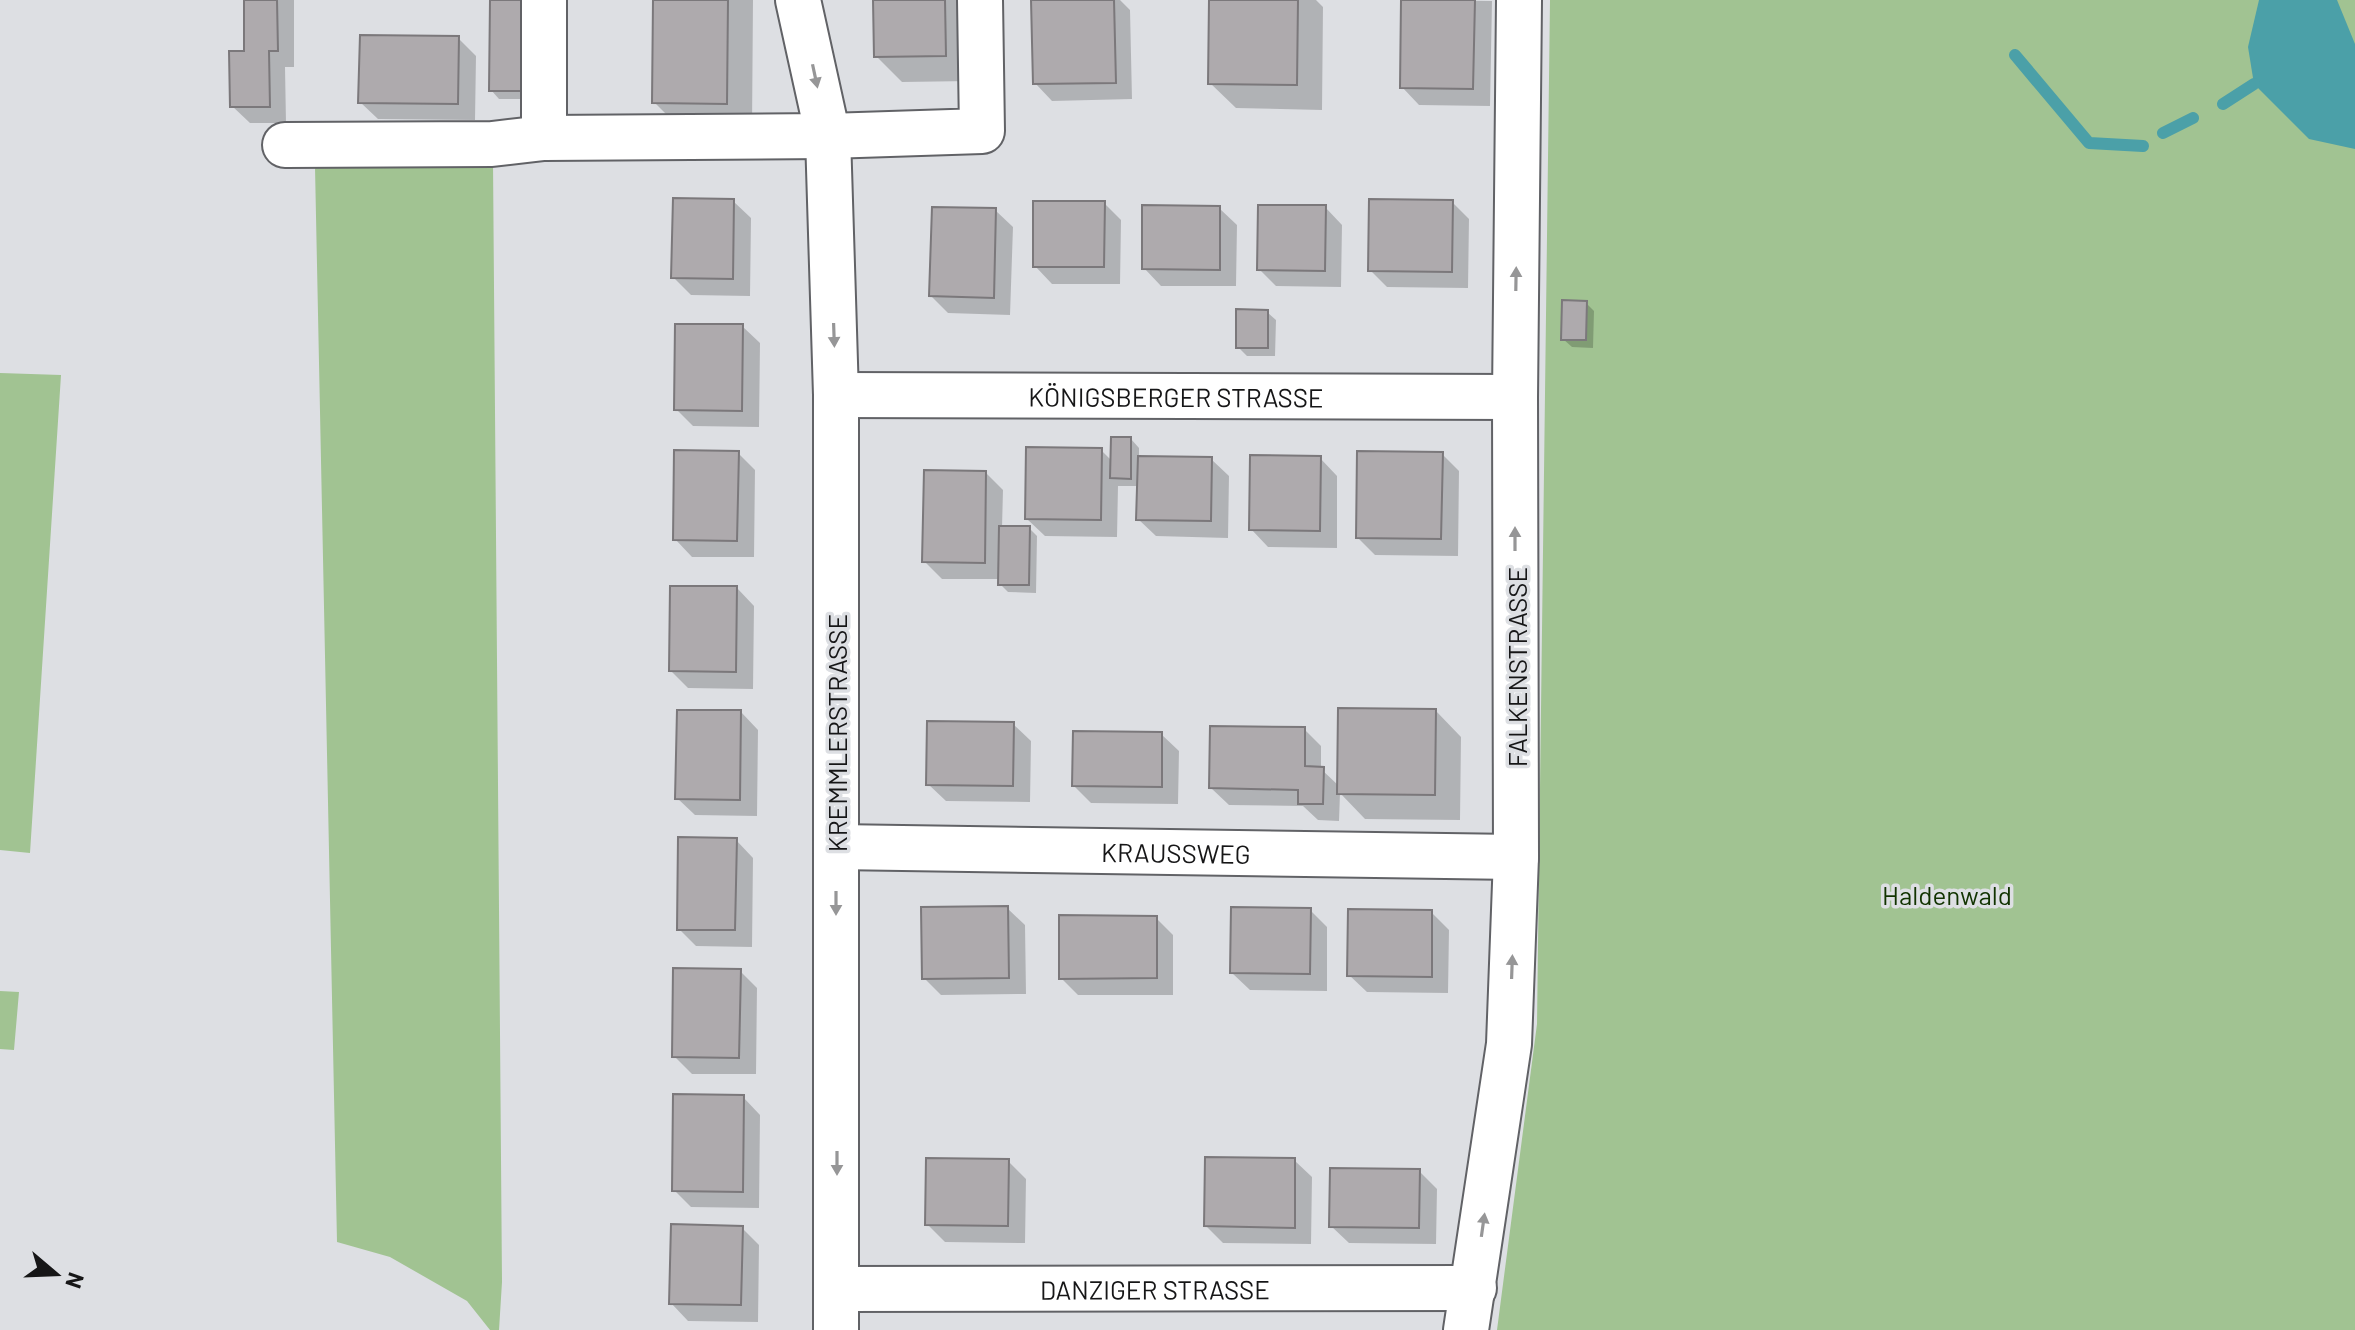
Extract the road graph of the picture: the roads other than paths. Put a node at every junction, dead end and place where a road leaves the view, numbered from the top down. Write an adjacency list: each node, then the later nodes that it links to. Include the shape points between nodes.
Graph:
1 (544, 0): 6 (street)
2 (798, 0): 5 (street, KREMMLERSTRASSE, one-way to 5)
3 (980, 0): 5 (street, via 982,131)
4 (1519, 0): 9 (street, FALKENSTRASSE, one-way to 4)
5 (828, 136): 6 (street); 8 (street, KREMMLERSTRASSE, one-way to 8)
6 (544, 138): 7 (street, via 492,144)
7 (285, 145)
8 (836, 395): 9 (street, KÖNIGSBERGER STRASSE); 10 (street, KREMMLERSTRASSE)
9 (1515, 397): 11 (street, FALKENSTRASSE, one-way to 9)
10 (836, 847): 11 (street, KRAUSSWEG); 12 (street, KREMMLERSTRASSE, one-way to 12)
11 (1516, 857): 13 (street, FALKENSTRASSE, one-way to 11, via 1509,1044)
12 (837, 1309): 13 (street, DANZIGER STRASSE)
13 (1470, 1309)

